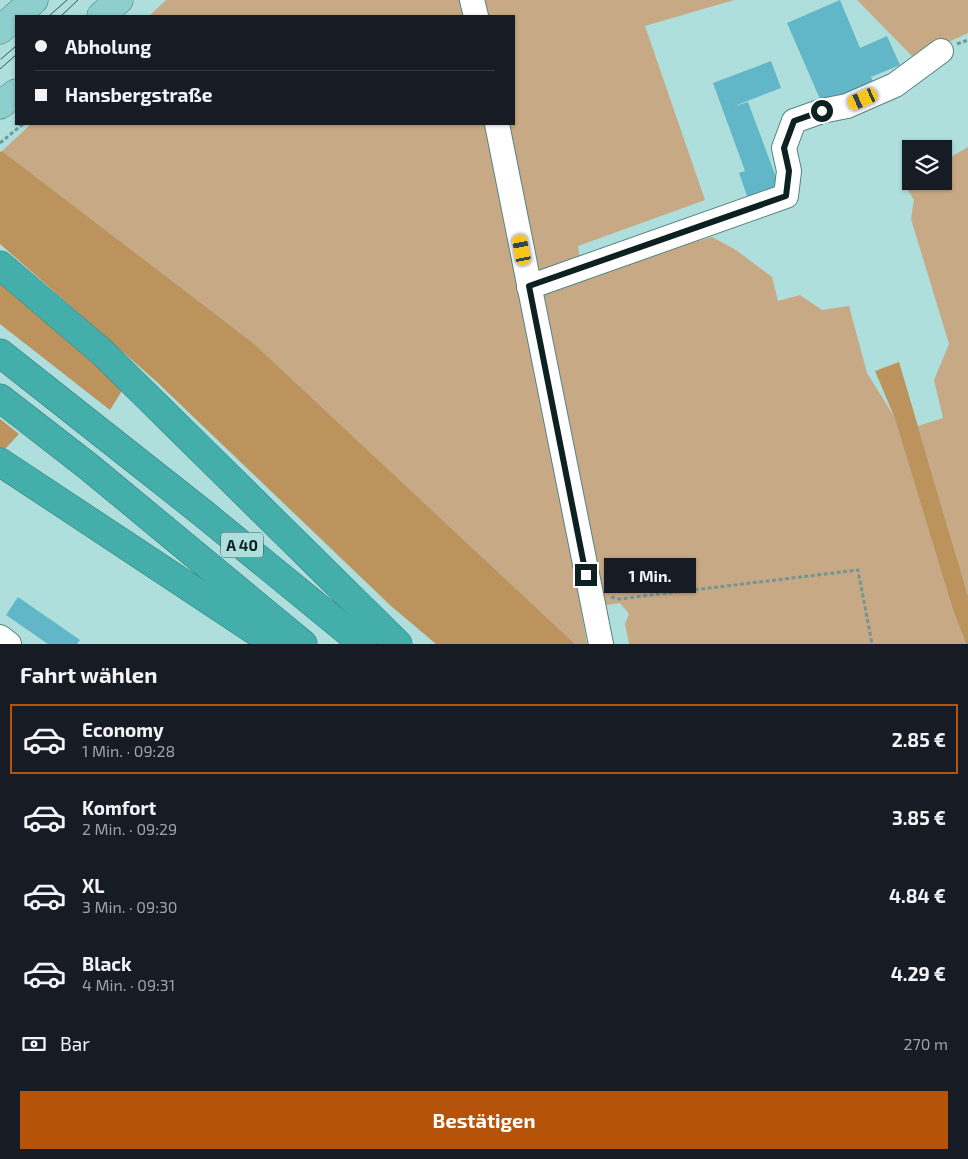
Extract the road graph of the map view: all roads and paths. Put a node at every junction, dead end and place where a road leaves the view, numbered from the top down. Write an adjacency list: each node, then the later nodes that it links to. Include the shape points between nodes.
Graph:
1 (34, 0): 5 (main road)
2 (102, 0): 6 (street)
3 (119, 0): 7 (main road)
4 (472, 0): 8 (street)
5 (17, 15)
6 (95, 15)
7 (102, 15)
8 (476, 15)
9 (15, 17): 10 (main road)
10 (0, 30)
11 (941, 51): 18 (street, via 894,85 847,106 794,121 784,148 789,171 786,196)
12 (15, 94): 13 (main road)
13 (0, 105)
14 (22, 125): 16 (path)
15 (497, 125): 18 (street)
16 (0, 143)
17 (0, 266): 28 (highway, via 103,353)
18 (529, 286): 22 (street)
19 (0, 353): 27 (highway, A 40)
20 (0, 398): 26 (highway, A 40, via 89,466)
21 (0, 462): 25 (highway)
22 (590, 594): 29 (street); 30 (path, via 619,599 858,570)
23 (0, 638): 24 (street)
24 (9, 644)
25 (275, 644)
26 (303, 644)
27 (363, 644)
28 (398, 644)
29 (601, 644)
30 (872, 644)

